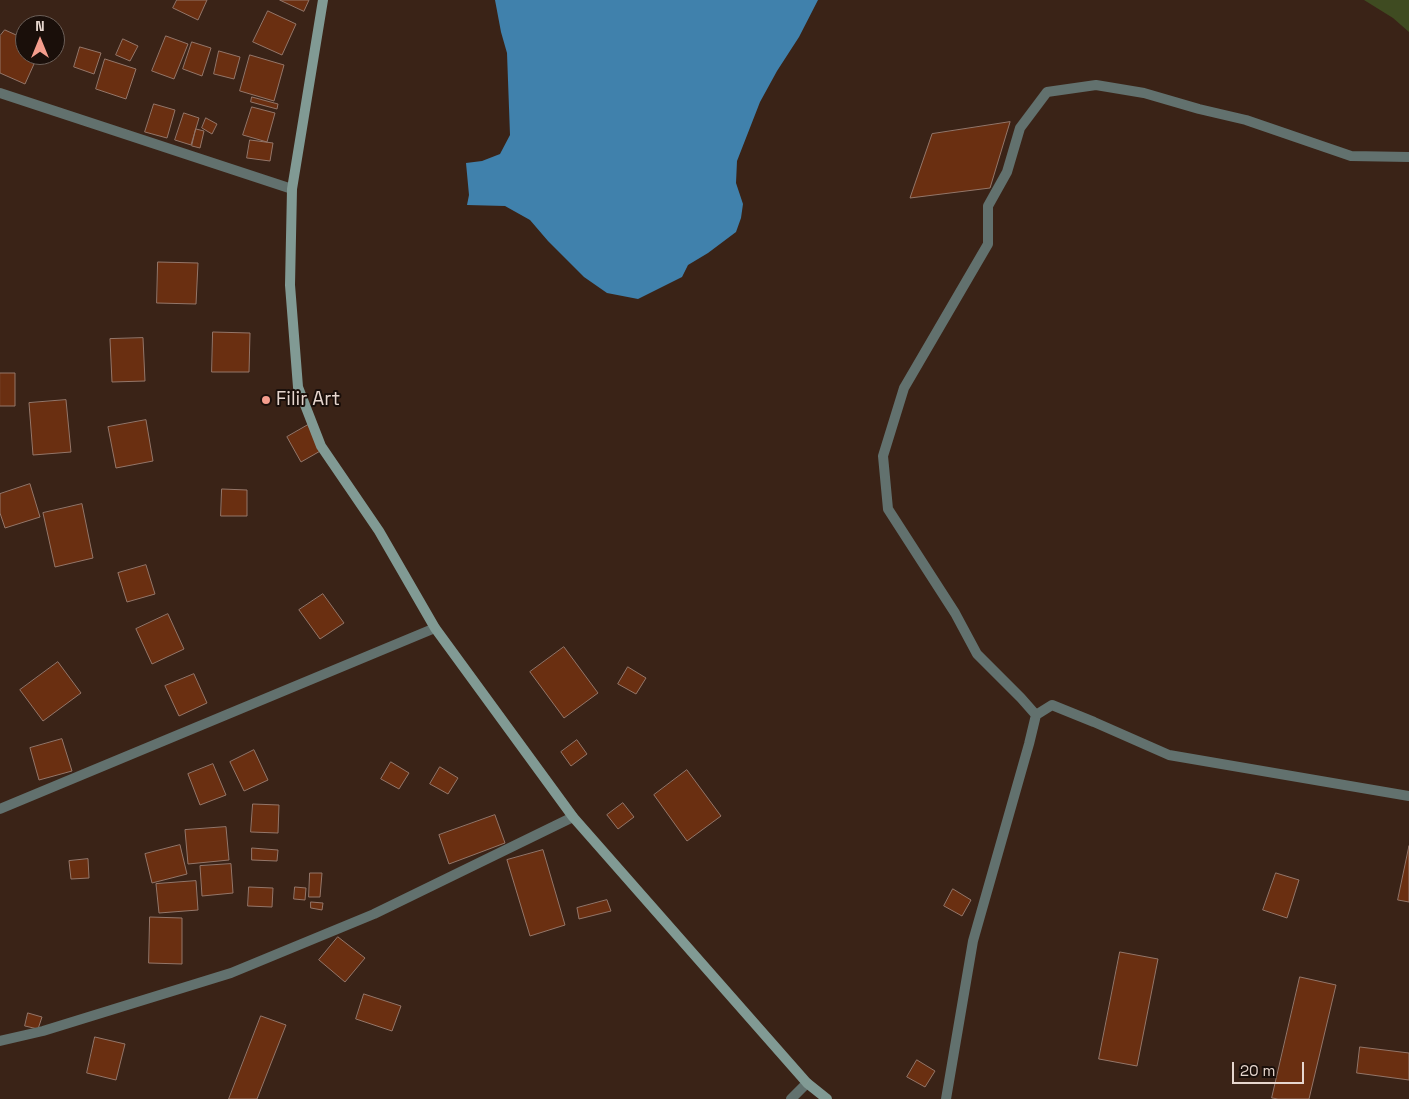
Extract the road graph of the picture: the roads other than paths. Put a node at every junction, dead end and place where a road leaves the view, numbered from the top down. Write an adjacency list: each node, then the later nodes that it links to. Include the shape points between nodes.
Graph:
1 (323, 0): 4 (street)
2 (0, 93): 4 (street)
3 (1409, 157): 6 (street, via 1351,156 1246,120 1144,93 1096,85 1047,92 1020,128 1007,172 988,206 988,244 904,388 884,456 888,509 955,613 977,654)
4 (292, 189): 5 (street, via 290,285 298,387 321,446 379,531)
5 (435, 628): 8 (street); 9 (street)
6 (1036, 715): 7 (street, via 1052,705 1169,756); 14 (street, via 973,941)
7 (1409, 796)
8 (0, 809)
9 (573, 817): 10 (street, via 374,914 231,973 43,1032); 11 (street)
10 (0, 1041)
11 (807, 1083): 12 (street); 13 (street)
12 (792, 1099)
13 (827, 1099)
14 (946, 1099)

